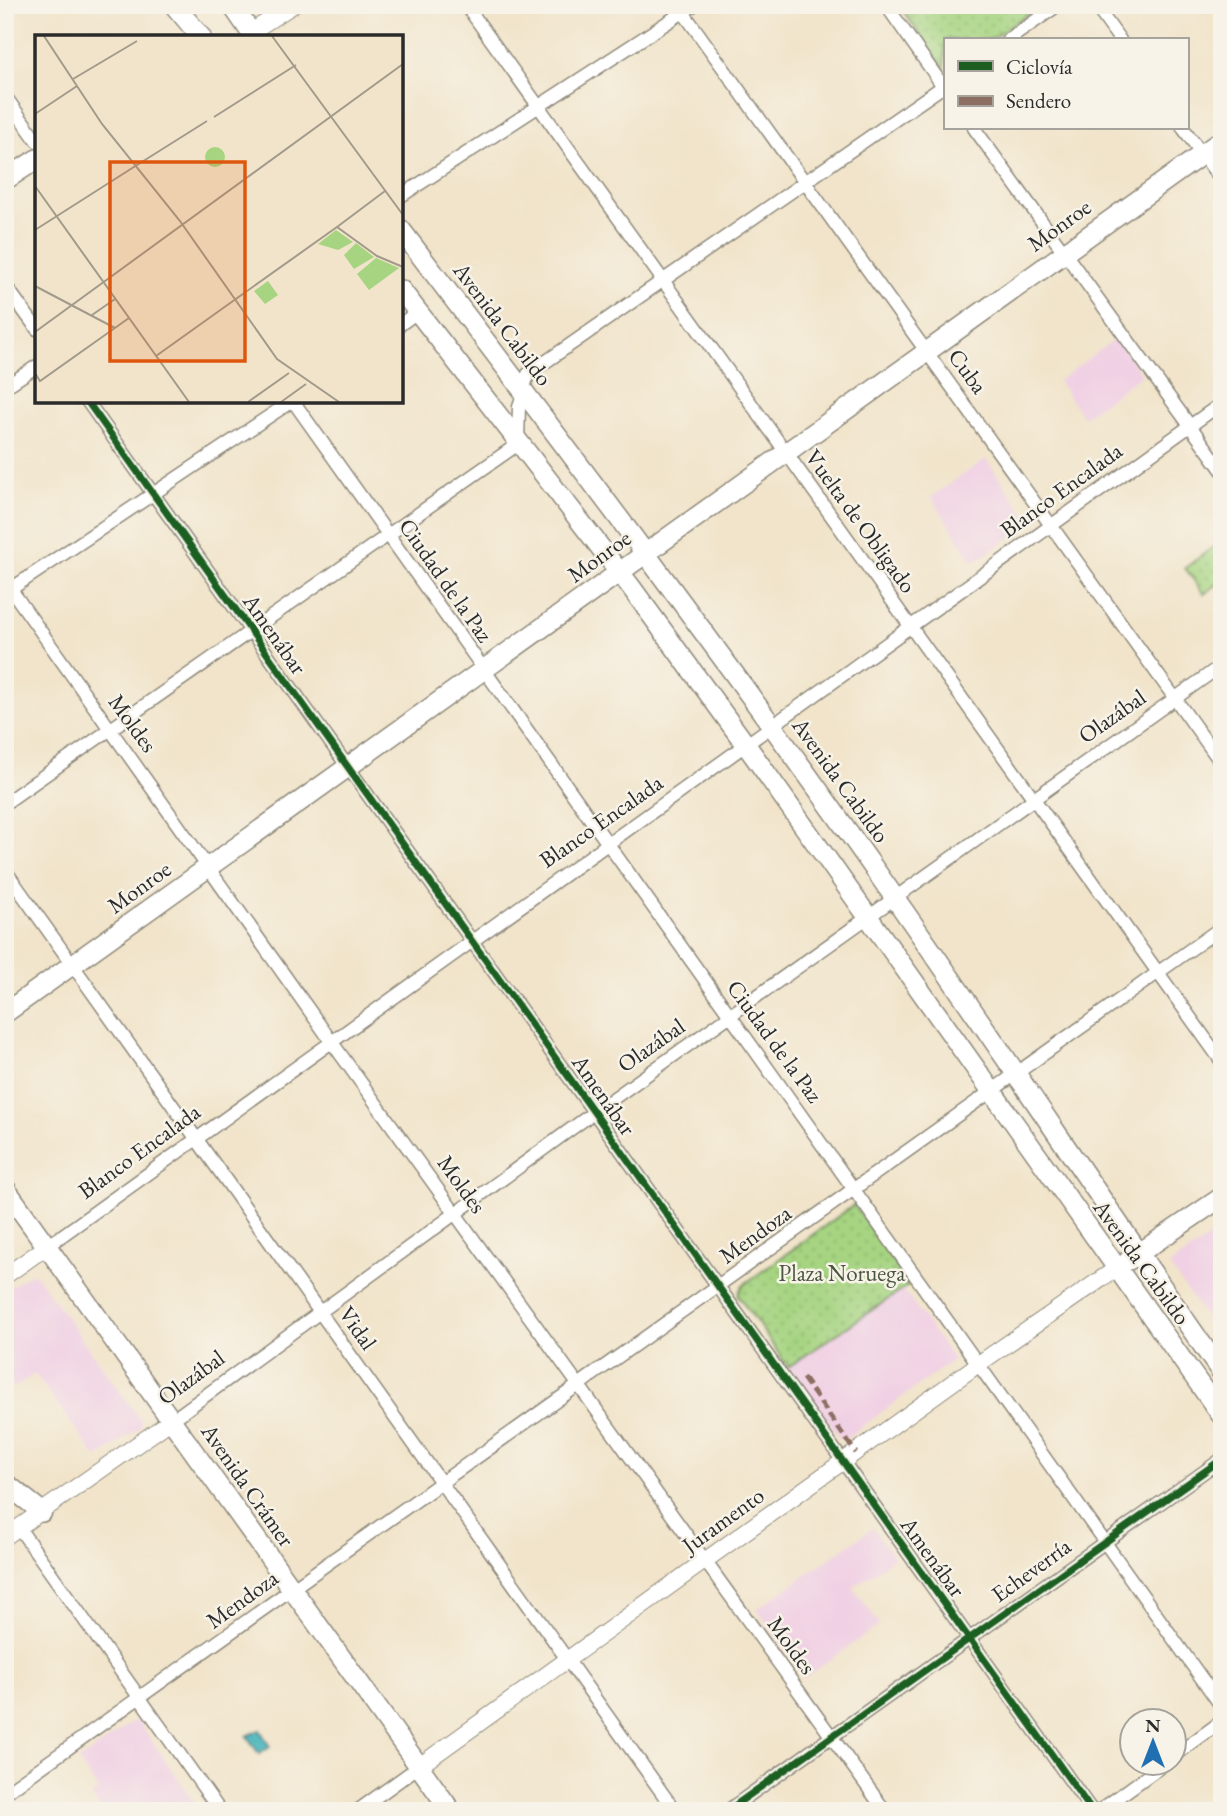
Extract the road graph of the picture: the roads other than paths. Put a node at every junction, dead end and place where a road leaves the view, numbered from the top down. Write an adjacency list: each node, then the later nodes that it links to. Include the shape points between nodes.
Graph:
1 (174, 5): 9 (main road)
2 (232, 5): 10 (main road)
3 (293, 5): 10 (street)
4 (466, 5): 16 (street, Vuelta de Obligado)
5 (886, 5): 13 (street)
6 (1058, 5): 11 (street)
7 (1095, 5): 12 (street)
8 (685, 8): 16 (street); 25 (street, Cuba)
9 (199, 35)
10 (249, 35)
11 (1011, 38)
12 (1119, 38)
13 (944, 86)
14 (944, 88): 25 (street)
15 (5, 96): 19 (street)
16 (538, 106): 26 (street); 29 (street, Vuelta de Obligado)
17 (975, 130): 28 (street)
18 (1184, 130): 21 (street)
19 (35, 138)
20 (1222, 140): 21 (main road, Monroe)
21 (1202, 154): 24 (street); 28 (main road, Monroe)
22 (35, 160): 23 (main road)
23 (5, 180)
24 (1222, 181)
25 (804, 182): 29 (street); 35 (street, Cuba)
26 (402, 195)
27 (402, 231): 38 (main road, Avenida Cabildo)
28 (1065, 251): 35 (main road, Monroe); 43 (street)
29 (662, 280): 38 (street, via 528,374); 45 (street, Vuelta de Obligado)
30 (5, 285): 34 (street)
31 (402, 291): 32 (main road, Avenida Cabildo)
32 (417, 312): 33 (street); 44 (main road, Avenida Cabildo)
33 (402, 323)
34 (35, 326)
35 (927, 351): 45 (main road, Monroe); 48 (street, Cuba)
36 (35, 367): 37 (street)
37 (5, 387)
38 (523, 390): 44 (street); 50 (main road, Avenida Cabildo)
39 (88, 402): 47 (street, Amenábar)
40 (291, 402): 47 (street)
41 (294, 402): 49 (street, Ciudad de la Paz)
42 (1222, 403): 43 (street, Blanco Encalada)
43 (1190, 425): 46 (street); 48 (street, Blanco Encalada)
44 (519, 430): 49 (street, via 511,449); 51 (main road, Avenida Cabildo)
45 (786, 453): 50 (main road, Monroe); 53 (street, Vuelta de Obligado)
46 (1222, 470)
47 (152, 493): 52 (street); 54 (street, Amenábar)
48 (1053, 524): 53 (street, Blanco Encalada); 57 (street, Cuba)
49 (388, 534): 54 (street); 56 (street, Ciudad de la Paz)
50 (645, 553): 51 (main road, Monroe); 58 (main road, Avenida Cabildo)
51 (619, 572): 56 (main road, Monroe); 60 (main road, Avenida Cabildo)
52 (7, 588): 59 (street, Moldes)
53 (911, 627): 58 (street, Blanco Encalada); 63 (street, Vuelta de Obligado)
54 (250, 631): 59 (street); 62 (street, Amenábar)
55 (1222, 665): 57 (street, Olazábal)
56 (483, 670): 62 (main road, Monroe); 65 (street, Ciudad de la Paz)
57 (1176, 699): 61 (street, Cuba); 63 (street, Olazábal)
58 (772, 727): 60 (street, Blanco Encalada); 68 (main road, Avenida Cabildo)
59 (112, 729): 64 (street); 66 (street, Moldes)
60 (746, 746): 65 (street, Blanco Encalada); 69 (main road, Avenida Cabildo)
61 (1222, 764)
62 (346, 768): 66 (main road, Monroe); 71 (street, Amenábar)
63 (1034, 800): 68 (street, Olazábal); 73 (street, Vuelta de Obligado)
64 (5, 803)
65 (607, 844): 71 (street, Blanco Encalada); 75 (street, Ciudad de la Paz)
66 (209, 867): 72 (main road, Monroe); 76 (street, Moldes)
67 (5, 870): 72 (street, Vidal)
68 (895, 898): 69 (street, Olazábal); 78 (main road, Avenida Cabildo)
69 (867, 917): 75 (street, Olazábal); 79 (main road, Avenida Cabildo)
70 (1222, 927): 73 (street, Mendoza)
71 (471, 942): 76 (street, Blanco Encalada); 80 (street, Amenábar)
72 (72, 965): 74 (main road, Monroe); 81 (street, Vidal)
73 (1157, 972): 77 (street, Vuelta de Obligado); 78 (street, Mendoza)
74 (5, 1013)
75 (731, 1016): 80 (street, Olazábal); 82 (street, Ciudad de la Paz)
76 (331, 1041): 81 (street, Blanco Encalada); 85 (street, Moldes)
77 (1222, 1062)
78 (1017, 1074): 79 (street, Mendoza); 87 (main road, Avenida Cabildo)
79 (991, 1093): 82 (street, Mendoza); 87 (main road, Avenida Cabildo)
80 (593, 1113): 85 (street, Olazábal); 89 (street, Amenábar)
81 (195, 1139): 86 (street, Blanco Encalada); 90 (street, Vidal)
82 (853, 1187): 89 (street, Mendoza); 91 (street, Ciudad de la Paz)
83 (5, 1188): 86 (main road, Avenida Crámer)
84 (1222, 1198): 87 (main road)
85 (458, 1213): 90 (street, Olazábal); 93 (street, Moldes)
86 (46, 1247): 88 (street, Blanco Encalada); 95 (main road, Avenida Crámer)
87 (1127, 1262): 91 (street, Juramento); 92 (main road, Avenida Cabildo); 94 (main road, Avenida Cabildo)
88 (5, 1276)
89 (715, 1286): 93 (street, Mendoza); 97 (street, Amenábar)
90 (321, 1312): 95 (street, Olazábal); 98 (street, Vidal)
91 (977, 1365): 97 (street, Juramento); 102 (street, Ciudad de la Paz)
92 (1222, 1373)
93 (579, 1384): 98 (street, Mendoza); 103 (street, Moldes)
94 (1222, 1416)
95 (172, 1420): 100 (street, Olazábal); 104 (main road, Avenida Crámer)
96 (1222, 1459): 102 (street, Echeverría)
97 (842, 1463): 103 (street, Juramento); 105 (street, Amenábar)
98 (441, 1482): 104 (street, Mendoza); 106 (street, Vidal)
99 (5, 1483): 100 (main road)
100 (42, 1512): 101 (street, Olazábal)
101 (12, 1533): 107 (street)
102 (1103, 1542): 105 (street, Echeverría); 108 (street, Ciudad de la Paz)
103 (705, 1561): 106 (street, Juramento); 110 (street, Moldes)
104 (291, 1589): 107 (street, Mendoza); 112 (main road, Avenida Crámer)
105 (968, 1639): 110 (street, Echeverría); 121 (street, Amenábar)
106 (567, 1660): 112 (street, Juramento); 118 (street, Vidal)
107 (141, 1699): 114 (street, Mendoza); 115 (street)
108 (1222, 1707)
109 (1222, 1721): 111 (street)
110 (833, 1737): 119 (street, Echeverría); 120 (street, Moldes)
111 (1188, 1746)
112 (418, 1767): 116 (street, Juramento); 117 (main road, Avenida Crámer)
113 (1144, 1778): 122 (street)
114 (5, 1793)
115 (220, 1811)
116 (356, 1811)
117 (451, 1811)
118 (675, 1811)
119 (727, 1811)
120 (885, 1811)
121 (1092, 1811)
122 (1099, 1811)

